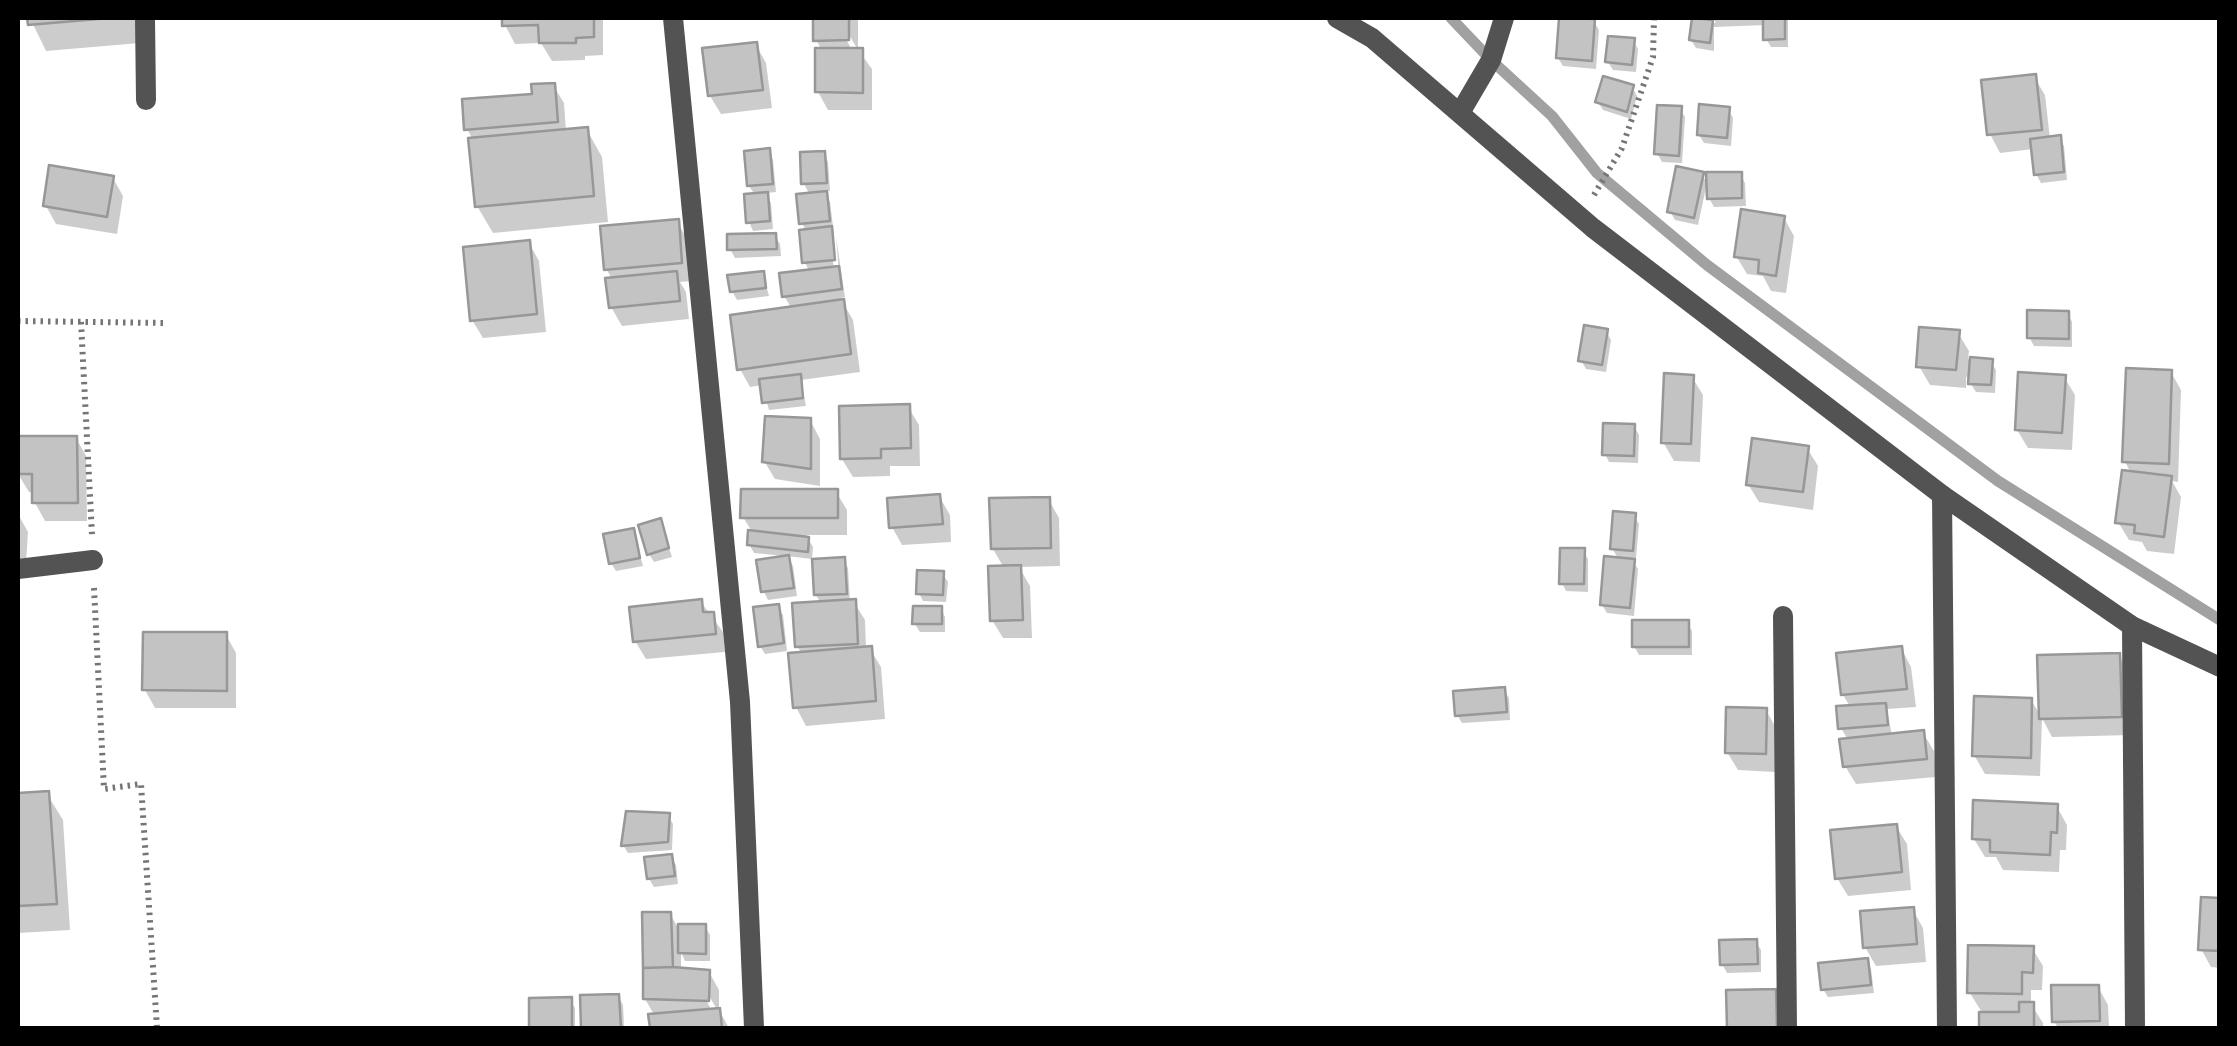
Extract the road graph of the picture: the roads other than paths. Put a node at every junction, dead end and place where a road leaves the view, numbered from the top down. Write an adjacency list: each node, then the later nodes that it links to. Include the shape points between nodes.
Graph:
1 (145, 18): 5 (street)
2 (673, 18): 13 (street, via 740,702)
3 (1337, 18): 6 (street, via 1372,38)
4 (1504, 18): 6 (street, via 1491,60)
5 (146, 100)
6 (1460, 113): 7 (street, via 1581,218)
7 (1942, 495): 11 (street); 15 (street)
8 (93, 560): 9 (street)
9 (18, 569)
10 (1783, 616): 14 (street)
11 (2132, 626): 12 (street); 16 (street)
12 (2220, 667)
13 (754, 1028)
14 (1788, 1028)
15 (1947, 1028)
16 (2135, 1028)

